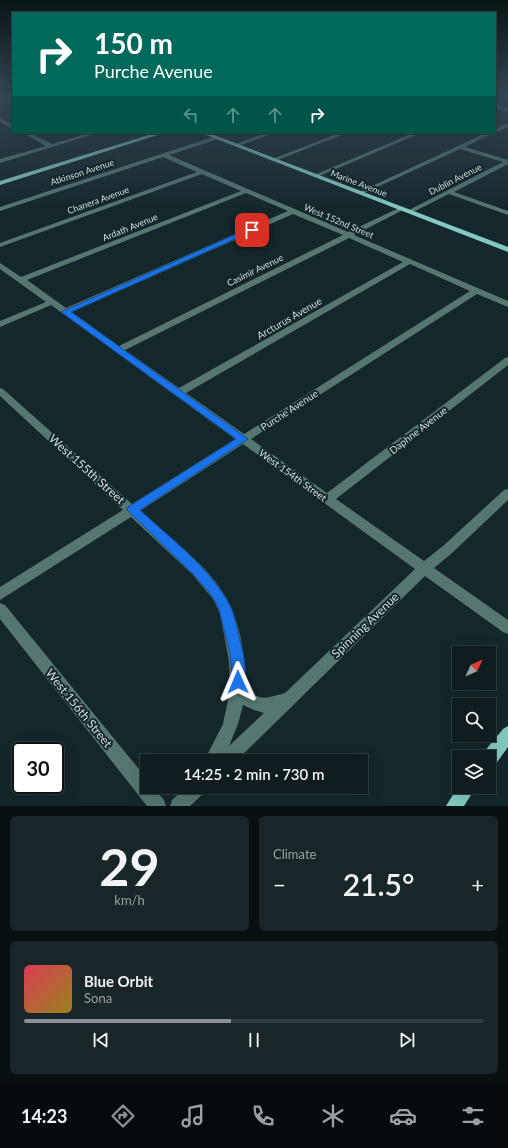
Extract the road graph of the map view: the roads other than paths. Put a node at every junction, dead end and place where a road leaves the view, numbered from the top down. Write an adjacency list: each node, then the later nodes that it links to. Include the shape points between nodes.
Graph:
1 (28, 134): 11 (street)
2 (92, 134): 11 (street)
3 (158, 134): 19 (main road)
4 (206, 134): 9 (main road, Marine Avenue)
5 (268, 134): 10 (street)
6 (341, 134): 14 (street)
7 (416, 134): 18 (street)
8 (488, 134): 12 (street)
9 (216, 138): 10 (main road, Marine Avenue); 13 (street, Atkinson Avenue)
10 (236, 145): 14 (main road, Marine Avenue)
11 (51, 146): 15 (street)
12 (460, 147): 16 (street); 22 (street)
13 (163, 155): 17 (street, West 152nd Street); 23 (street, Atkinson Avenue)
14 (273, 160): 18 (main road, Marine Avenue)
15 (0, 161)
16 (508, 162): 21 (street, Dublin Avenue)
17 (203, 172): 20 (street, West 152nd Street); 29 (street, Chanera Avenue)
18 (315, 176): 22 (main road, Marine Avenue)
19 (0, 183)
20 (246, 191): 25 (street, West 152nd Street); 33 (street, Ardath Avenue)
21 (448, 192): 26 (street, Dublin Avenue); 27 (street)
22 (360, 193): 24 (main road, Marine Avenue)
23 (0, 209)
24 (401, 209): 26 (main road, Marine Avenue); 28 (street, Casimir Avenue)
25 (294, 212): 28 (street, West 152nd Street); 37 (street)
26 (409, 212): 30 (main road, Marine Avenue)
27 (507, 212)
28 (349, 235): 31 (street, West 152nd Street); 39 (street, Casimir Avenue)
29 (0, 245)
30 (508, 250)
31 (410, 261): 34 (street, West 152nd Street); 42 (street, Arcturus Avenue)
32 (0, 266): 33 (street, West 154th Street)
33 (20, 280): 35 (street, West 154th Street)
34 (477, 290): 36 (street, West 152nd Street); 43 (street, Purche Avenue)
35 (52, 302): 37 (street, West 154th Street); 38 (street)
36 (508, 304)
37 (65, 312): 39 (street, West 154th Street)
38 (0, 324)
39 (118, 350): 42 (street, West 154th Street)
40 (508, 360): 45 (street, Daphne Avenue)
41 (0, 391): 46 (street, West 155th Street)
42 (178, 393): 43 (street, West 154th Street)
43 (243, 439): 45 (street, West 154th Street); 46 (street, Purche Avenue)
44 (508, 493): 47 (street, Spinning Avenue, via 453,545)
45 (327, 499): 47 (street, West 154th Street)
46 (132, 510): 48 (street, Purche Avenue); 51 (street, West 155th Street, via 197,570 223,604 236,653 239,673)
47 (424, 568): 50 (street, West 154th Street); 52 (street, Spinning Avenue)
48 (0, 594)
49 (0, 609): 60 (street, West 156th Street)
50 (508, 628)
51 (237, 691): 52 (street, via 252,704 271,706); 55 (street, West 155th Street, via 227,733)
52 (291, 697): 56 (street, Spinning Avenue)
53 (508, 734): 54 (main road)
54 (496, 750)
55 (216, 754)
56 (232, 754)
57 (186, 794): 61 (street)
58 (190, 794): 61 (street)
59 (463, 794): 62 (main road)
60 (158, 806)
61 (177, 806)
62 (454, 806)

